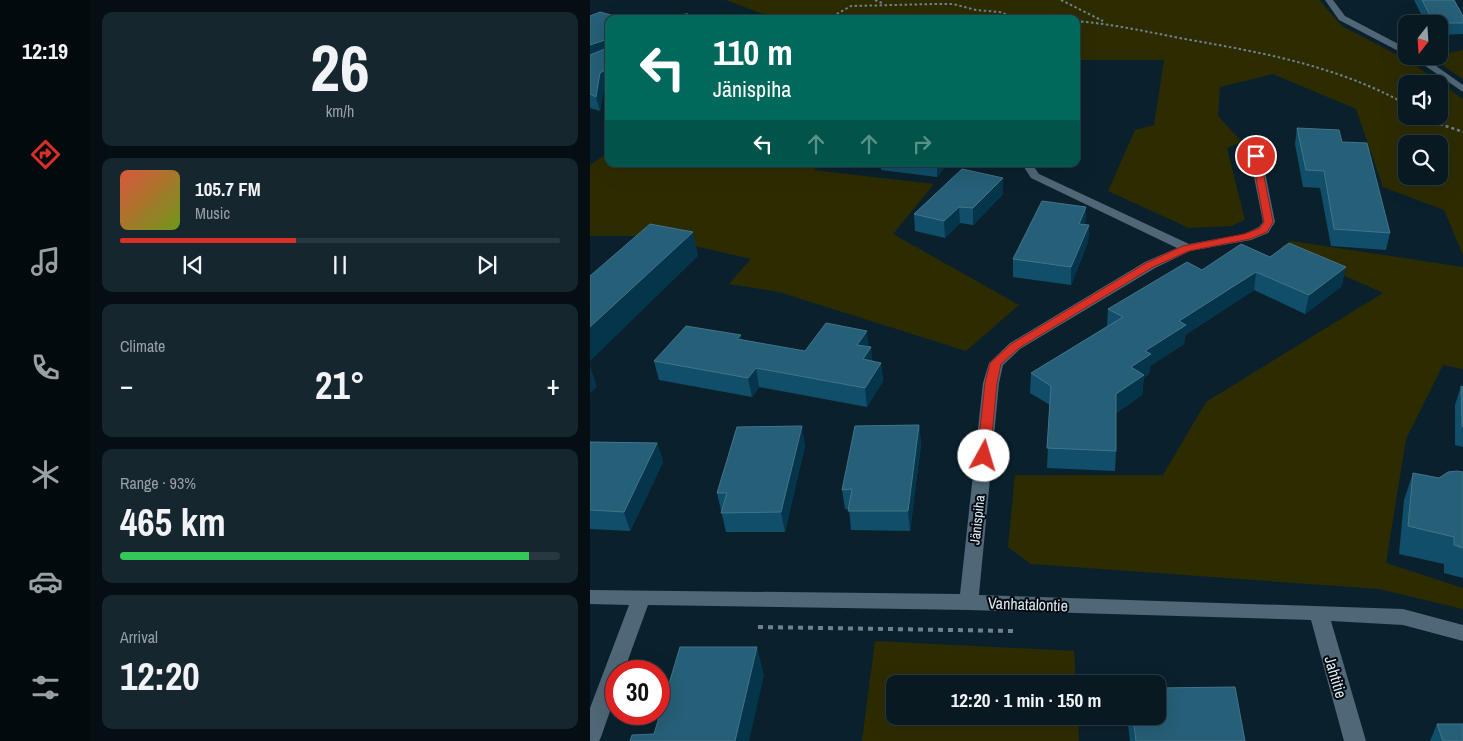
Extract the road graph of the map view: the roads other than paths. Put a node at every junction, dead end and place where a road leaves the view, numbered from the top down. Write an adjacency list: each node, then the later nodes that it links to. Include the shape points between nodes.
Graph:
1 (1329, 0): 2 (street, via 1342,18)
2 (1398, 48)
3 (1428, 65): 4 (street)
4 (1463, 89)
5 (1256, 156): 7 (street, Jänispiha, via 1269,222 1264,230 1247,237)
6 (1028, 167): 7 (street, via 1036,176)
7 (1187, 248): 10 (street, Jänispiha, via 1150,265 1015,346 996,363 991,383)
8 (590, 597): 9 (street, Vanhatalontie)
9 (640, 598): 10 (street, Vanhatalontie); 13 (street)
10 (969, 602): 11 (street, Vanhatalontie)
11 (1319, 613): 12 (street, Vanhatalontie, via 1403,617); 14 (street, Jahtitie)
12 (1463, 634)
13 (590, 736)
14 (1355, 741)

